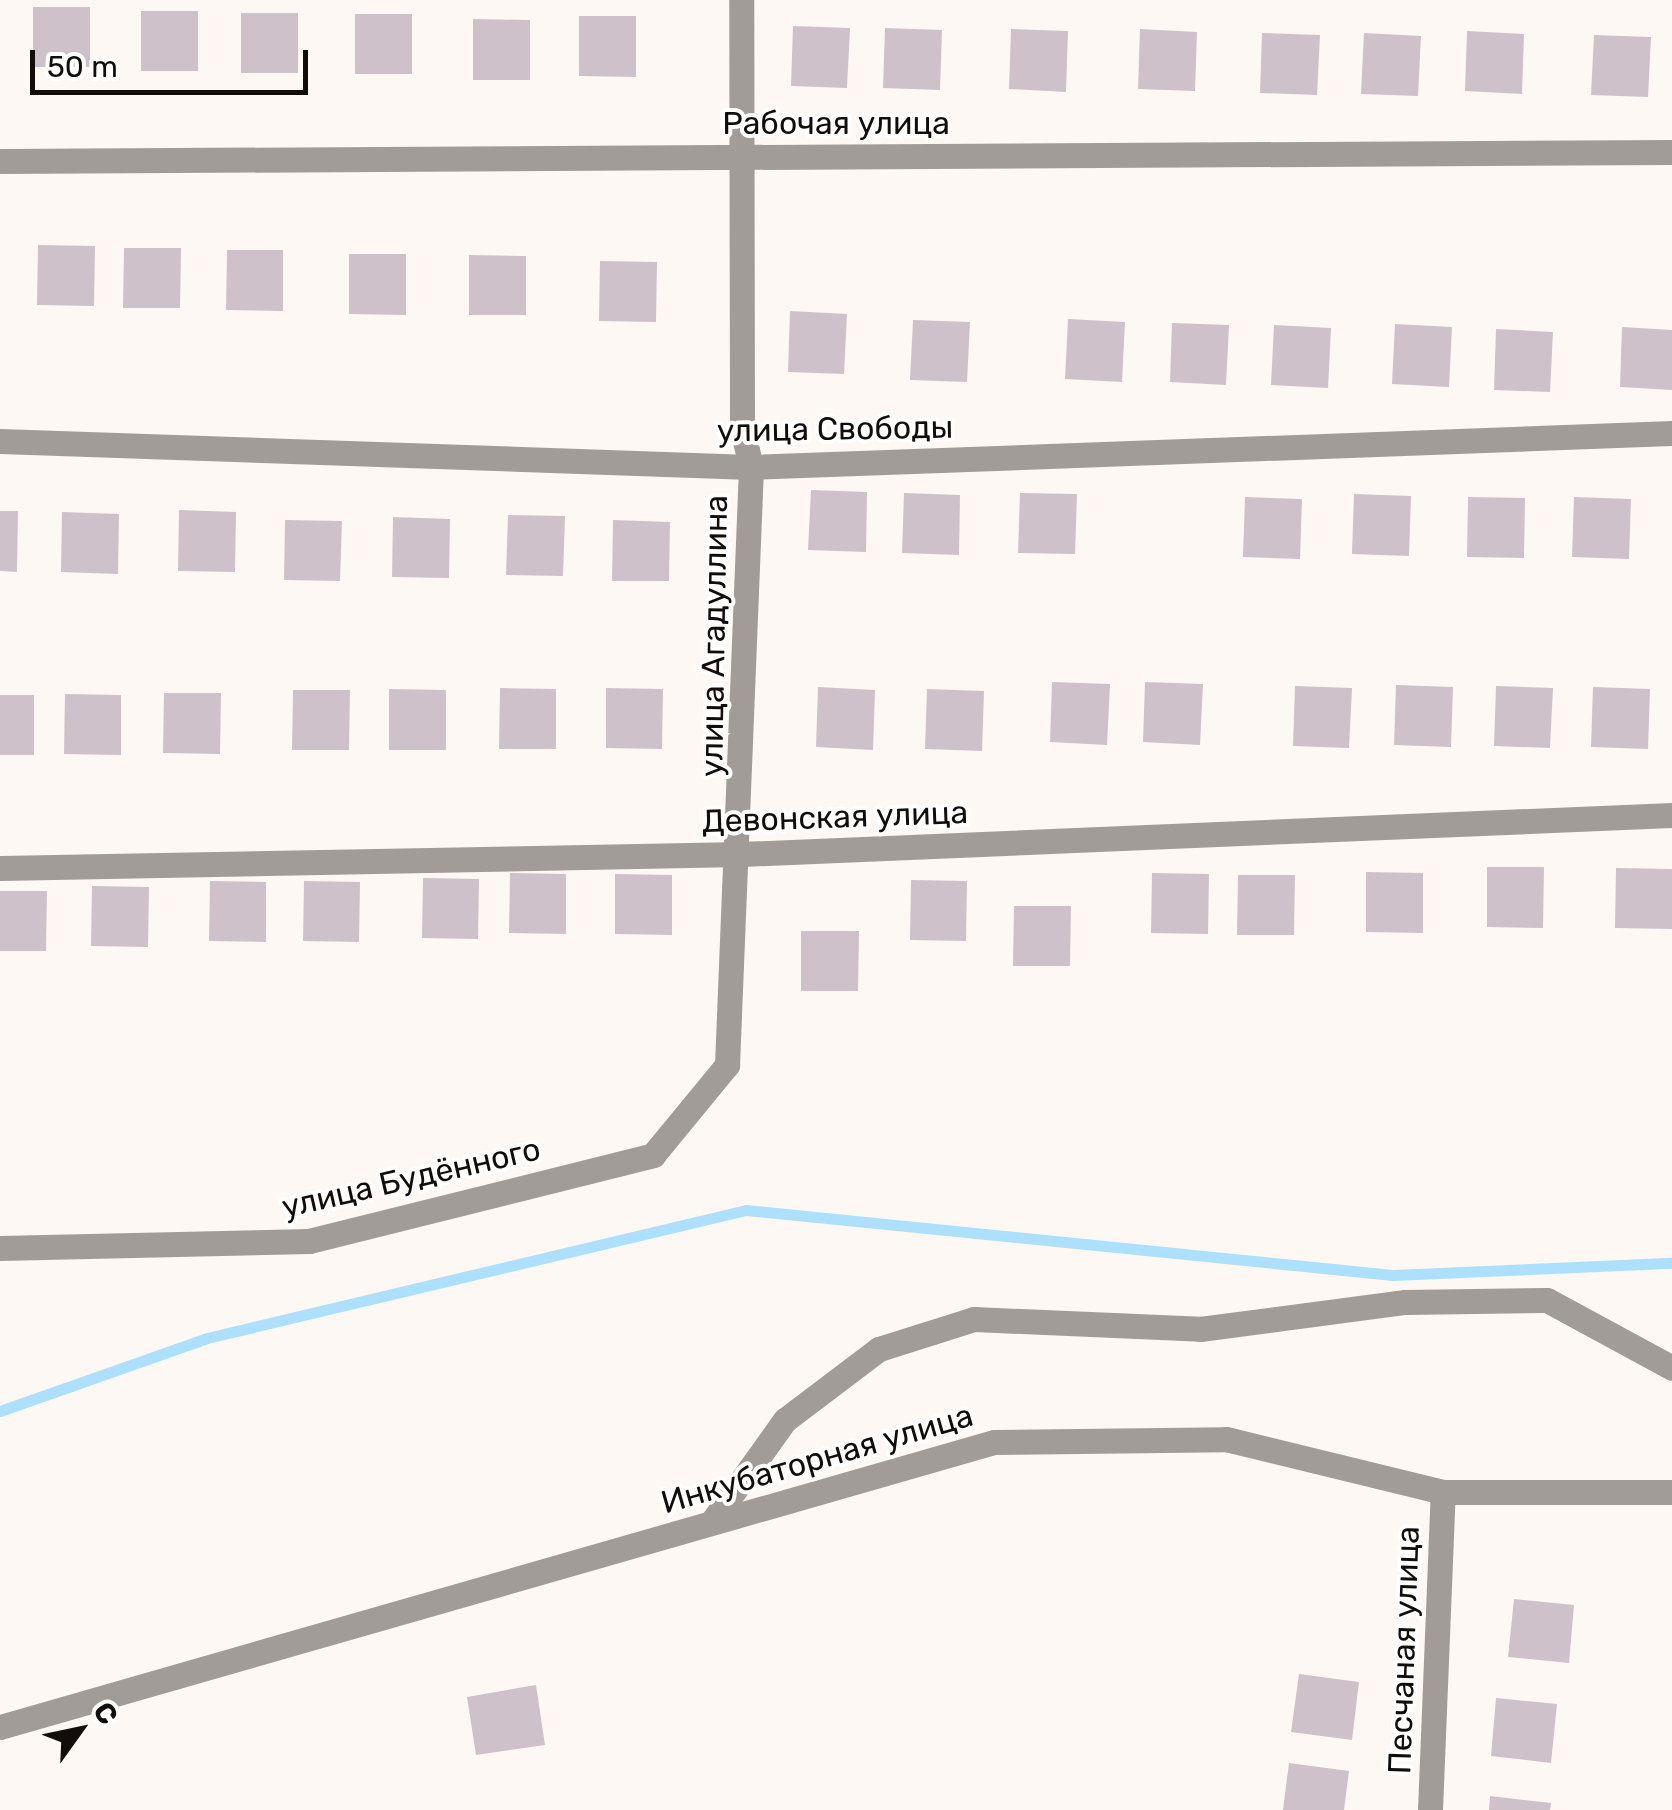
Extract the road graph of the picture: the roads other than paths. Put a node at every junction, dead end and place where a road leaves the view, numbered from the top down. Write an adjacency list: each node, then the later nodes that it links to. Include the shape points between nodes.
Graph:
1 (740, 0): 3 (street, улица Агадуллина)
2 (1672, 152): 3 (street, Рабочая улица)
3 (746, 156): 4 (street, Рабочая улица); 7 (street, улица Агадуллина, via 742,428)
4 (0, 161)
5 (1672, 433): 7 (street, улица Свободы)
6 (0, 441): 7 (street, улица Свободы)
7 (750, 467): 9 (street, улица Агадуллина)
8 (1672, 815): 9 (street, Девонская улица)
9 (742, 854): 10 (street, Девонская улица); 11 (street, улица Агадуллина, via 727,1066)
10 (0, 868)
11 (653, 1155): 12 (street, улица Будённого, via 310,1241)
12 (0, 1248)
13 (1672, 1368): 16 (street, via 1547,1300 1405,1302 1200,1329 974,1320 879,1349 801,1408)
14 (1443, 1492): 15 (street, Инкубаторная улица); 16 (street, Инкубаторная улица, via 1226,1439 994,1442); 18 (street, Песчаная улица)
15 (1672, 1492)
16 (714, 1519): 17 (street, Инкубаторная улица)
17 (0, 1727)
18 (1430, 1810)

